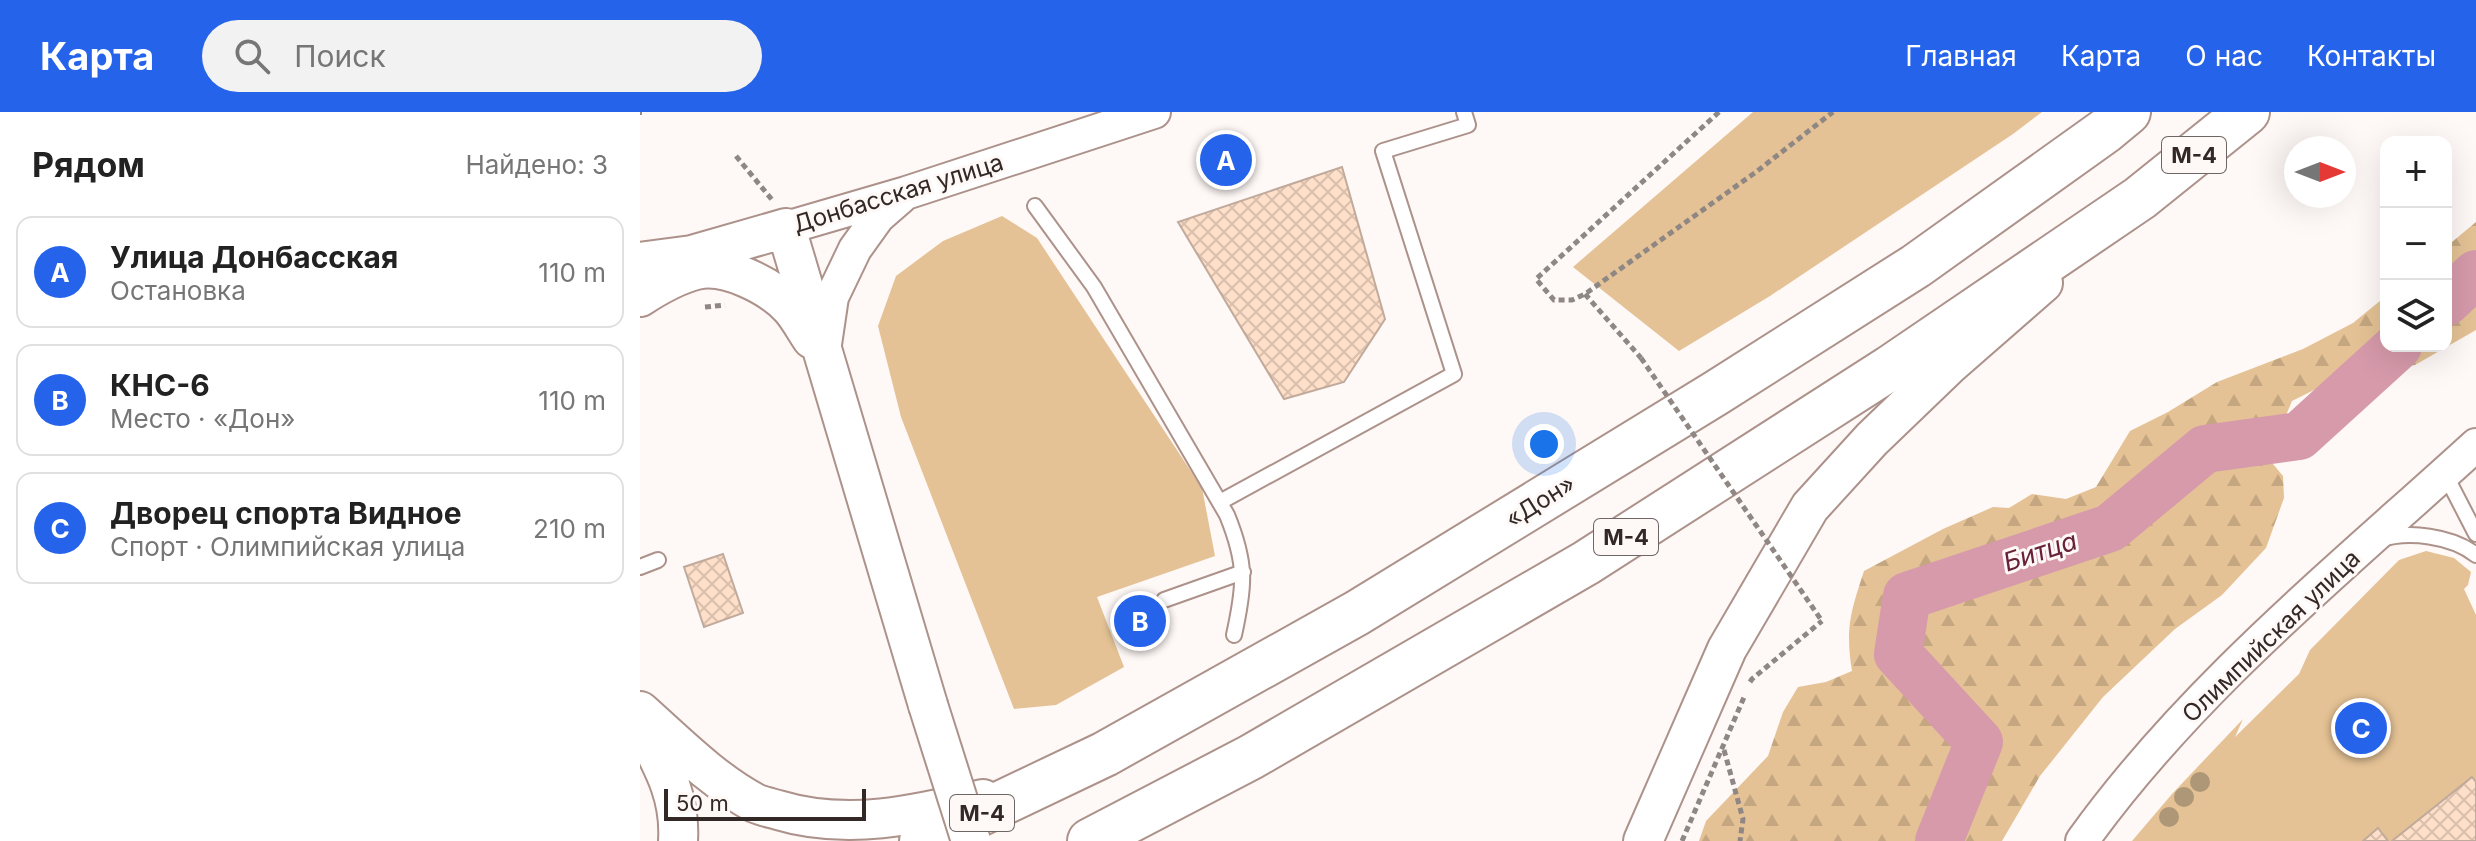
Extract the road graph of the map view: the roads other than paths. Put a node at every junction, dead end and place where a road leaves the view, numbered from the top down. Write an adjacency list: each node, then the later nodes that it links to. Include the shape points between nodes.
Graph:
1 (1154, 112): 5 (street, Донбасская улица)
2 (1464, 112): 16 (lane, via 1468,125 1383,151 1454,374)
3 (2128, 112): 27 (highway, «Дон» / М-4, via 1916,266 1702,401 1357,613)
4 (2247, 112): 6 (highway, М-4)
5 (906, 193): 8 (street, Донбасская улица); 13 (street, via 878,217 855,249 832,297)
6 (2140, 198): 31 (highway, М-4, via 1890,368 1586,563 1251,757); 32 (main road, via 1948,366 1810,507 1727,649)
7 (1035, 206): 16 (lane, via 1094,287)
8 (784, 220): 9 (main road, Донбасская улица); 13 (main road)
9 (748, 239): 10 (main road, Донбасская улица); 11 (main road)
10 (640, 262)
11 (696, 270): 12 (main road); 13 (main road, via 754,280 790,307)
12 (640, 297)
13 (823, 354): 30 (main road, bridge)
14 (2476, 445): 15 (street, Олимпийская улица)
15 (2445, 474): 17 (lane); 18 (street, Олимпийская улица)
16 (1220, 502): 22 (lane, via 1239,544)
17 (2476, 534)
18 (2367, 544): 19 (lane, via 2411,536 2444,539); 33 (street, Олимпийская улица, via 2231,668 2140,766)
19 (2476, 555)
20 (658, 560): 21 (lane)
21 (640, 567)
22 (1243, 572): 23 (lane); 24 (lane)
23 (1164, 600)
24 (1234, 635)
25 (640, 711): 27 (main road, via 709,772 756,804 798,816 849,821 910,816)
26 (640, 722): 28 (main road, via 675,796)
27 (1041, 786): 29 (highway, «Дон» / М-4)
28 (678, 841)
29 (922, 841)
30 (971, 841)
31 (1090, 841)
32 (1643, 841)
33 (2082, 841)

